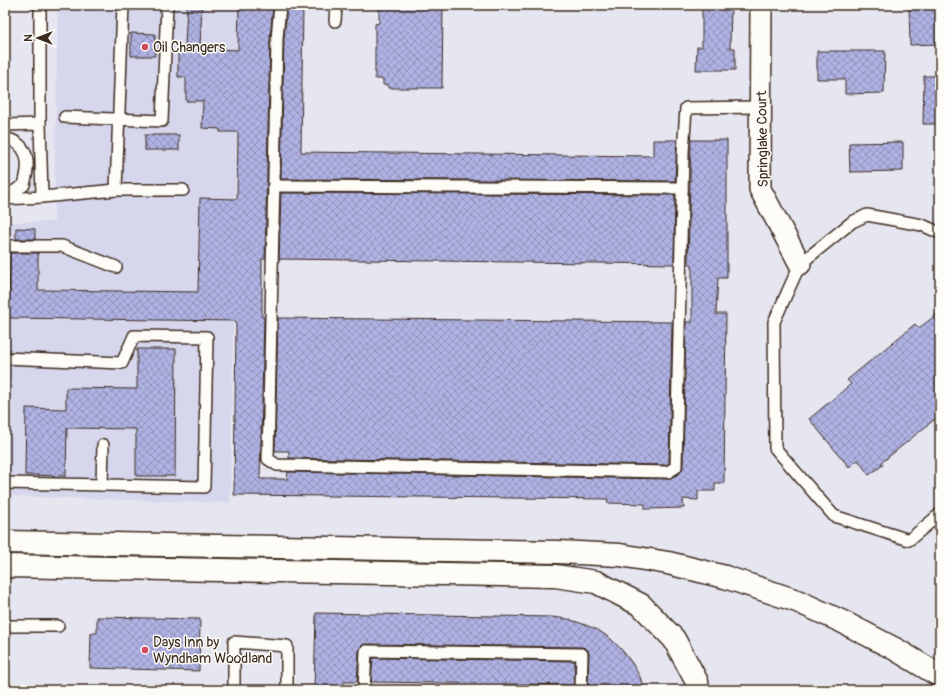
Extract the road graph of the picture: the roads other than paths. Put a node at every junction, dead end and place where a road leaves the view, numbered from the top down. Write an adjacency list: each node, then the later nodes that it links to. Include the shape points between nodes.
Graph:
1 (40, 5): 11 (lane)
2 (123, 5): 10 (lane)
3 (167, 5): 10 (lane, via 162,121)
4 (280, 5): 14 (lane)
5 (336, 5): 7 (lane)
6 (761, 5): 8 (street, Springlake Court)
7 (335, 21)
8 (760, 107): 15 (lane, via 686,108); 23 (street, Springlake Court, via 760,189)
9 (65, 117): 10 (lane)
10 (118, 119): 16 (lane)
11 (40, 124): 12 (lane); 19 (lane)
12 (5, 125)
13 (5, 138): 18 (lane, via 23,148 28,158 28,173 24,185)
14 (274, 186): 15 (lane); 15 (lane, via 268,459 277,465 668,472 676,467)
15 (682, 188)
16 (116, 190): 17 (lane); 19 (lane)
17 (183, 190)
18 (5, 195)
19 (42, 197): 20 (lane)
20 (5, 200)
21 (940, 233): 23 (lane, via 922,225 867,215 852,222)
22 (5, 246): 24 (lane, via 62,246)
23 (800, 264): 29 (lane, via 774,322 775,448 834,516 909,540)
24 (116, 267)
25 (5, 358): 28 (lane, via 122,363 134,336 207,337 204,487)
26 (103, 445): 28 (lane)
27 (5, 483): 28 (lane)
28 (102, 485)
29 (940, 514)
30 (5, 542): 34 (highway, via 620,555 668,563 725,577 797,601 895,649)
31 (5, 566): 39 (highway, via 555,576 596,582 641,605 674,639 697,682)
32 (5, 626): 33 (lane)
33 (58, 626)
34 (940, 676)
35 (234, 690): 36 (lane, via 234,642 287,646)
36 (287, 690)
37 (364, 690): 38 (lane, via 366,651 582,654)
38 (581, 690)
39 (698, 690)

